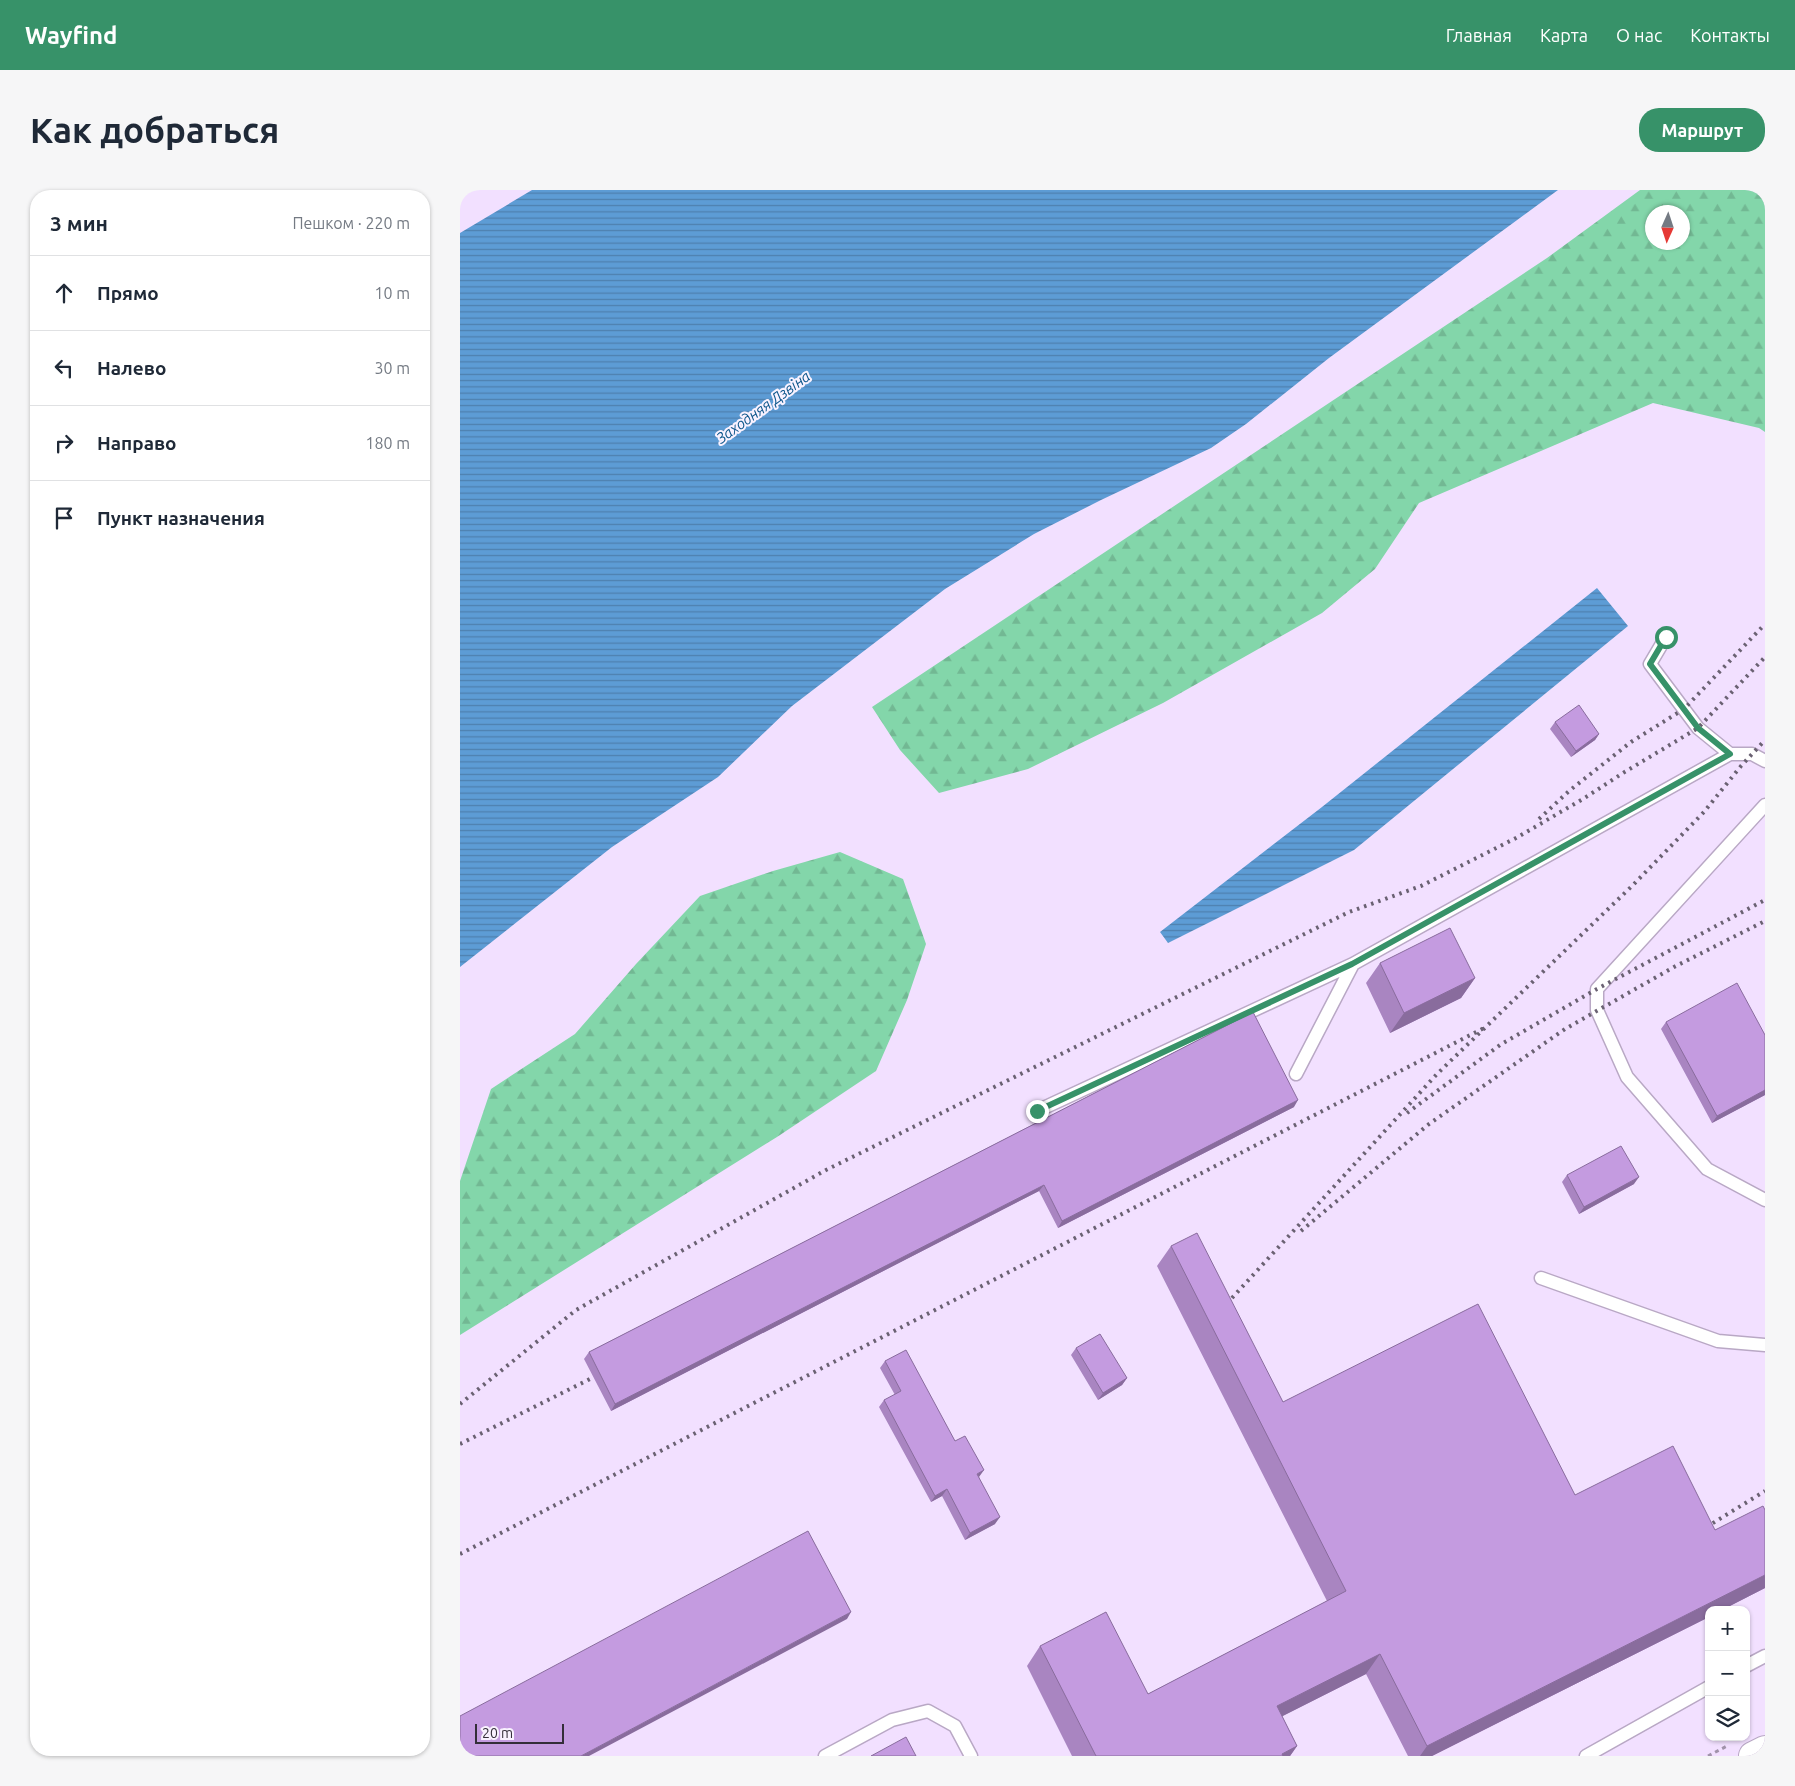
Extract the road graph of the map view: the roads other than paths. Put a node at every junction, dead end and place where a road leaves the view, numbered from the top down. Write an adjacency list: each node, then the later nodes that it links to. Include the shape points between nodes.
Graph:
1 (1666, 637): 2 (lane, via 1650,664 1698,728)
2 (1730, 754): 3 (lane, via 1752,754); 5 (lane)
3 (1765, 761)
4 (1765, 805): 8 (lane, via 1597,989 1597,1010 1627,1077 1708,1169)
5 (1352, 964): 6 (lane); 7 (lane)
6 (1296, 1074)
7 (1037, 1111)
8 (1765, 1200)
9 (1540, 1278): 10 (lane, via 1718,1341)
10 (1765, 1345)
11 (1765, 1656): 12 (lane)
12 (1750, 1664)
13 (1705, 1689): 17 (lane)
14 (1765, 1750): 18 (main road)
15 (824, 1756): 16 (lane, via 892,1720 928,1712 955,1726)
16 (971, 1756)
17 (1586, 1756)
18 (1753, 1756)

